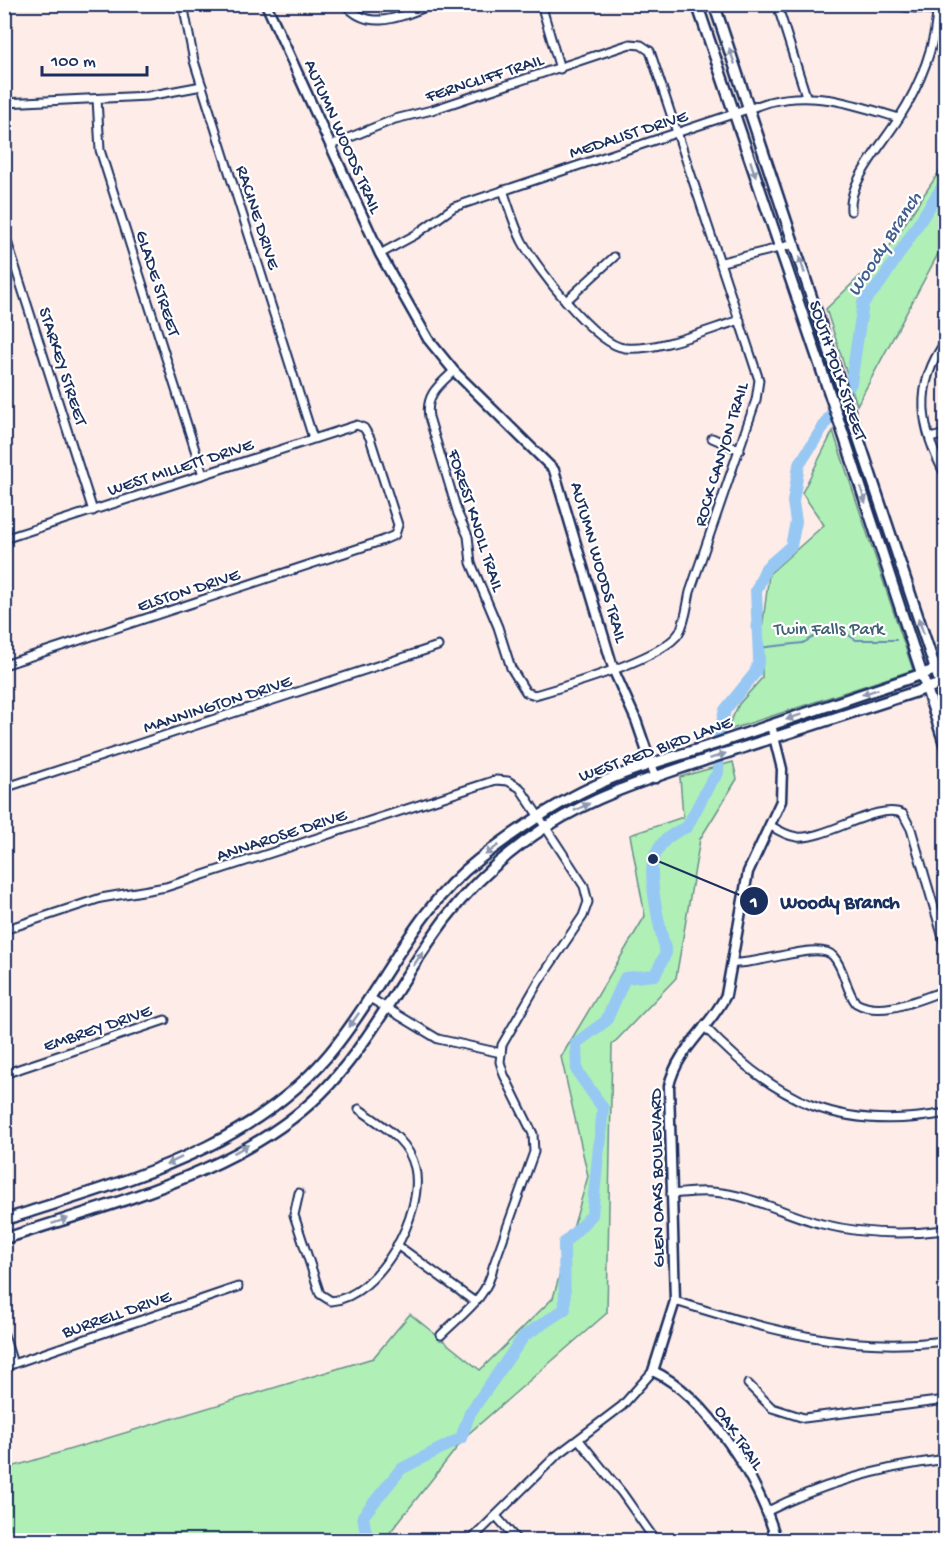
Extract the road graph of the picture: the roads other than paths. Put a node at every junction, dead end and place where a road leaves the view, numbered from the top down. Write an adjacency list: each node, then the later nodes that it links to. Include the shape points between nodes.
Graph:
1 (183, 4): 13 (street, RACINE DRIVE)
2 (266, 4): 21 (street, AUTUMN WOODS TRAIL)
3 (345, 4): 4 (street, via 352,13 381,22)
4 (434, 4)
5 (542, 4): 12 (street)
6 (697, 4): 18 (main road, SOUTH POLK STREET)
7 (714, 4): 17 (main road, SOUTH POLK STREET, one-way to 7)
8 (777, 4): 14 (street)
9 (885, 4): 10 (street)
10 (937, 7): 19 (street, via 921,72)
11 (646, 47): 12 (street, FERNCLIFF TRAIL, via 630,44); 20 (street, ROCK CANYON TRAIL, via 653,55)
12 (560, 69): 21 (street, FERNCLIFF TRAIL, via 395,119)
13 (202, 86): 15 (street, via 168,94); 35 (street, RACINE DRIVE)
14 (806, 96): 17 (street, MEDALIST DRIVE); 19 (street, MEDALIST DRIVE)
15 (98, 99): 16 (street); 39 (street, GLADE STREET, via 100,150)
16 (4, 103)
17 (750, 108): 18 (street, MEDALIST DRIVE); 25 (main road, SOUTH POLK STREET)
18 (735, 113): 20 (street, MEDALIST DRIVE); 26 (main road, SOUTH POLK STREET, one-way to 26)
19 (899, 118): 23 (street, via 856,184 850,199)
20 (679, 131): 22 (street, MEDALIST DRIVE); 29 (street, ROCK CANYON TRAIL)
21 (331, 145): 27 (street, AUTUMN WOODS TRAIL)
22 (503, 190): 27 (street, MEDALIST DRIVE, via 454,207 416,235); 30 (street, via 522,241)
23 (851, 211)
24 (4, 232): 41 (street, STARKEY STREET)
25 (795, 244): 26 (street); 47 (main road, SOUTH POLK STREET, one-way to 25)
26 (780, 249): 29 (street); 49 (main road, SOUTH POLK STREET, one-way to 49)
27 (380, 254): 33 (street, AUTUMN WOODS TRAIL, via 428,339)
28 (614, 257): 30 (street)
29 (722, 262): 31 (street, ROCK CANYON TRAIL)
30 (566, 301): 31 (street, via 604,339 627,349 654,346)
31 (740, 320): 38 (street, ROCK CANYON TRAIL, via 759,380)
32 (945, 341): 37 (street, via 930,367 924,390 923,409)
33 (454, 371): 48 (street, AUTUMN WOODS TRAIL, via 555,470); 52 (street, FOREST KNOLL TRAIL, via 431,394 427,406 468,536 471,563 521,685 535,695)
34 (945, 434): 37 (street)
35 (313, 438): 39 (street, WEST MILLETT DRIVE); 43 (street, WEST MILLETT DRIVE, via 357,425 364,428 398,525 395,535)
36 (712, 438): 38 (street)
37 (930, 438): 40 (street)
38 (740, 450): 48 (street, ROCK CANYON TRAIL, via 679,632)
39 (203, 475): 41 (street, WEST MILLETT DRIVE)
40 (945, 476)
41 (93, 511): 42 (street, WEST MILLETT DRIVE)
42 (4, 540)
43 (381, 541): 45 (street, ELSTON DRIVE)
44 (438, 646): 59 (street, MANNINGTON DRIVE)
45 (4, 665)
46 (945, 666): 47 (main road, WEST RED BIRD LANE)
47 (935, 670): 49 (main road, WEST RED BIRD LANE); 50 (main road, SOUTH POLK STREET)
48 (614, 671): 52 (street, ROCK CANYON TRAIL); 57 (street, AUTUMN WOODS TRAIL)
49 (923, 674): 51 (main road, SOUTH POLK STREET); 54 (main road, WEST RED BIRD LANE, one-way to 54)
50 (943, 683): 51 (main road, WEST RED BIRD LANE); 53 (main road, SOUTH POLK STREET)
51 (927, 689): 55 (main road, WEST RED BIRD LANE); 56 (main road, SOUTH POLK STREET)
52 (549, 691)
53 (945, 701)
54 (771, 725): 55 (street, GLEN OAKS BOULEVARD); 57 (main road, WEST RED BIRD LANE)
55 (775, 737): 58 (main road, WEST RED BIRD LANE, one-way to 55); 62 (street, GLEN OAKS BOULEVARD, via 783,786)
56 (945, 748)
57 (652, 765): 58 (street, AUTUMN WOODS TRAIL); 60 (main road, WEST RED BIRD LANE, via 596,785)
58 (656, 778): 61 (main road, WEST RED BIRD LANE, one-way to 58, via 598,799)
59 (4, 789)
60 (540, 815): 61 (street, ANNAROSE DRIVE); 63 (street, ANNAROSE DRIVE, via 515,784 496,780 166,887 101,898); 67 (main road, WEST RED BIRD LANE, one-way to 67, via 457,877 421,920)
61 (547, 826): 68 (main road, WEST RED BIRD LANE, one-way to 61, via 446,917 501,861); 71 (street, ANNAROSE DRIVE, via 584,885 587,906 506,1036)
62 (771, 826): 64 (street, via 788,835 811,837 891,810 903,814 911,829); 65 (street, GLEN OAKS BOULEVARD, via 748,872)
63 (4, 930)
64 (945, 948)
65 (732, 963): 66 (street, via 823,950 836,960 856,1003 872,1008 886,1008); 70 (street, GLEN OAKS BOULEVARD, via 726,995)
66 (945, 990)
67 (370, 998): 68 (street); 73 (main road, WEST RED BIRD LANE, one-way to 73)
68 (385, 1008): 71 (street, via 438,1039); 74 (main road, WEST RED BIRD LANE)
69 (165, 1020): 72 (street, EMBREY DRIVE)
70 (704, 1026): 76 (street, via 748,1070 782,1092 818,1107 865,1120); 80 (street, GLEN OAKS BOULEVARD, via 679,1059 669,1086)
71 (501, 1053): 87 (street, via 504,1075 535,1144 491,1281)
72 (4, 1074)
73 (312, 1075): 74 (main road); 77 (main road, WEST RED BIRD LANE, one-way to 77, via 263,1116)
74 (327, 1087): 78 (main road, WEST RED BIRD LANE, one-way to 74, via 255,1142 292,1118)
75 (359, 1109): 84 (street, via 402,1140 415,1168 416,1199)
76 (945, 1113)
77 (143, 1174): 78 (main road); 81 (main road, WEST RED BIRD LANE)
78 (149, 1191): 83 (main road, WEST RED BIRD LANE, one-way to 78)
79 (299, 1193): 84 (street, via 294,1215 324,1299 341,1301 353,1297)
80 (671, 1194): 82 (street, via 731,1195 821,1224 856,1230); 86 (street, GLEN OAKS BOULEVARD)
81 (4, 1220)
82 (945, 1230)
83 (4, 1239)
84 (398, 1245): 87 (street)
85 (238, 1287): 91 (street, BURRELL DRIVE)
86 (675, 1301): 90 (street, via 771,1330 833,1342 900,1345); 93 (street, GLEN OAKS BOULEVARD)
87 (475, 1302): 89 (street)
88 (4, 1335): 91 (street)
89 (441, 1335)
90 (945, 1341)
91 (13, 1364): 92 (street, BURRELL DRIVE)
92 (4, 1366)
93 (653, 1371): 96 (street, GLEN OAKS BOULEVARD, via 622,1406); 98 (street, OAK TRAIL, via 684,1390 711,1419 727,1440)
94 (748, 1384): 95 (street, via 772,1408 804,1418)
95 (945, 1400)
96 (579, 1440): 99 (street, GLEN OAKS BOULEVARD, via 556,1456); 102 (street)
97 (945, 1459): 98 (street, via 852,1477 799,1495)
98 (766, 1512): 103 (street, OAK TRAIL)
99 (496, 1516): 100 (street, GLEN OAKS BOULEVARD); 101 (street)
100 (471, 1540)
101 (517, 1540)
102 (656, 1540)
103 (776, 1540)

